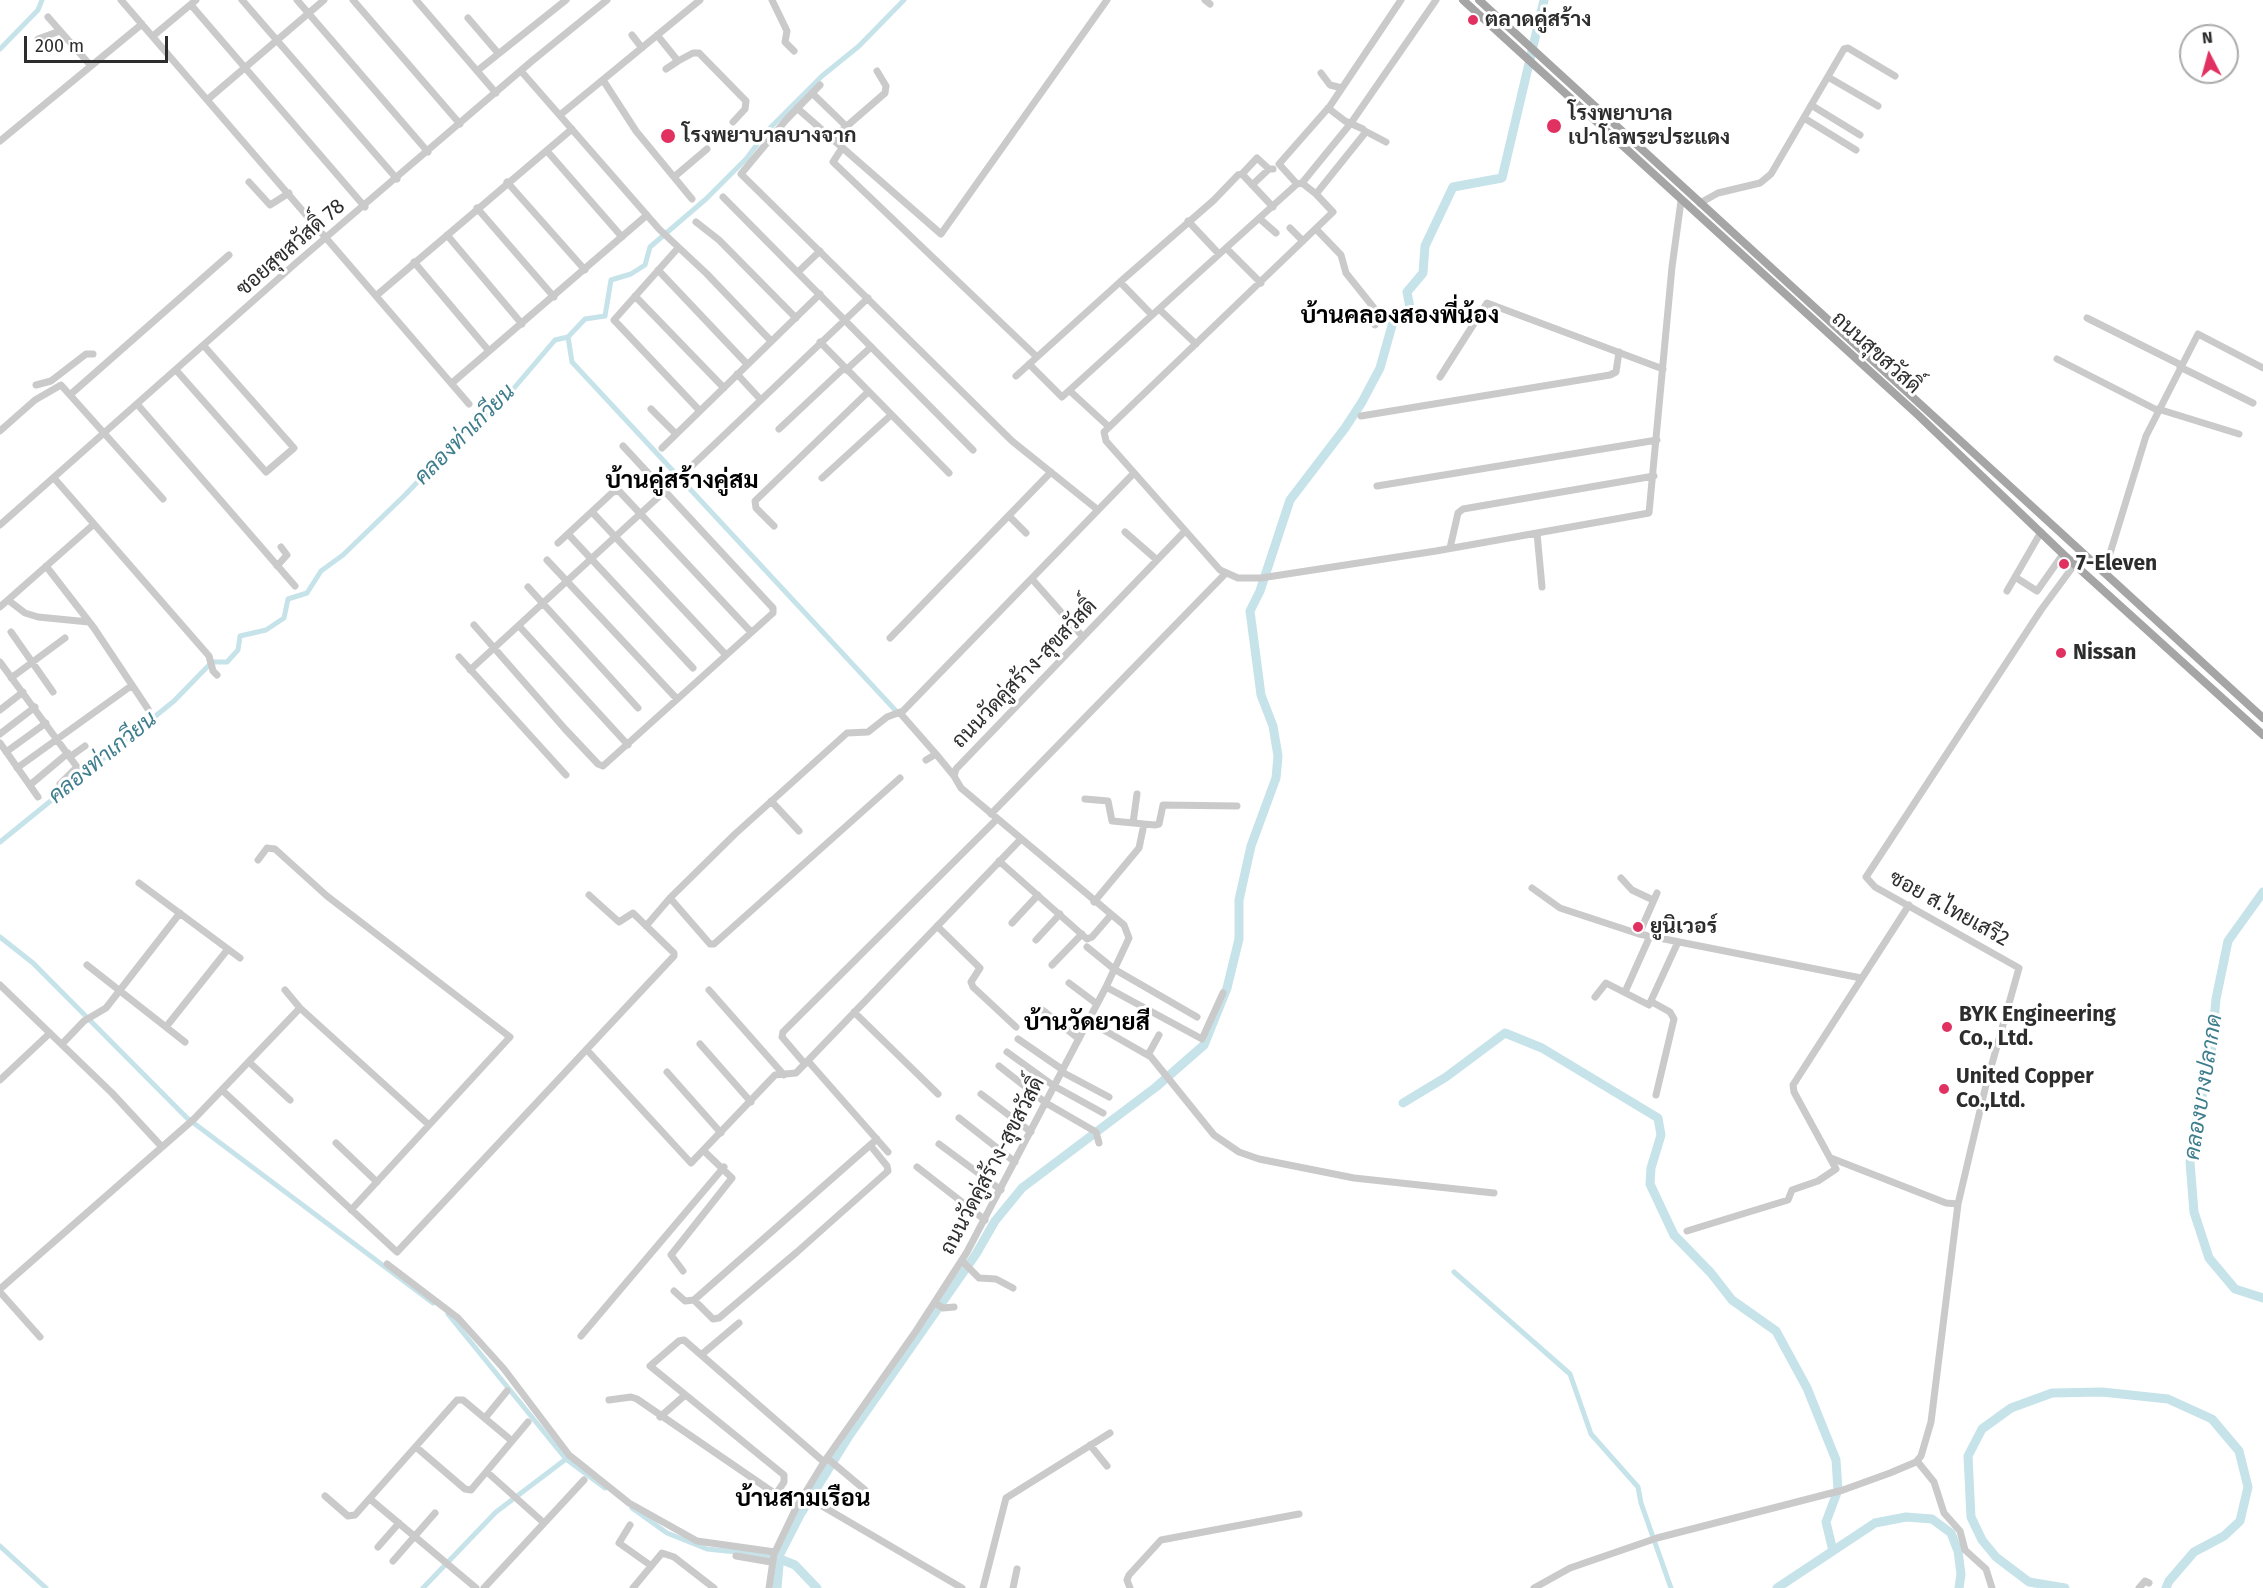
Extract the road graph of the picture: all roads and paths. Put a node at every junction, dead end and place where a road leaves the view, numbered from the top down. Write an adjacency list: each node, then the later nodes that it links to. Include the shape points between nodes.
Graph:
1 (120, 0): 20 (street)
2 (242, 0): 27 (street)
3 (297, 0): 17 (street)
4 (324, 0): 17 (street)
5 (353, 0): 56 (street)
6 (416, 0): 37 (street)
7 (566, 0): 31 (street)
8 (607, 0): 38 (street, ซอยสุขสวัสดิ์ 78)
9 (700, 0): 23 (street)
10 (772, 0): 30 (street, via 787,31 784,42)
11 (1107, 0): 64 (street, via 940,234)
12 (1401, 0): 44 (street)
13 (1436, 0): 25 (street)
14 (1463, 0): 82 (main road, ถนนสุขสวัสดิ์)
15 (1479, 0): 83 (main road, ถนนสุขสวัสดิ์)
16 (193, 2): 24 (street); 34 (street)
17 (309, 14): 27 (street); 68 (street)
18 (48, 17): 21 (street)
19 (468, 18): 31 (street)
20 (142, 24): 24 (street); 33 (street)
21 (60, 31): 26 (street); 33 (street)
22 (632, 35): 29 (street)
23 (657, 35): 29 (street); 32 (street)
24 (153, 36): 47 (street)
25 (1409, 38): 28 (street); 55 (street)
26 (38, 39)
27 (277, 40): 34 (street); 73 (street)
28 (1417, 43)
29 (642, 48): 42 (street)
30 (794, 51)
31 (498, 53): 37 (street)
32 (678, 61): 35 (street); 54 (street, via 693,52 699,53 746,101 745,110)
33 (90, 66): 62 (street)
34 (245, 68): 47 (street); 84 (street)
35 (666, 69)
36 (877, 70): 57 (street, via 886,86 885,93)
37 (477, 71): 45 (street)
38 (521, 71): 45 (street, ซอยสุขสวัสดิ์ 78); 52 (street)
39 (1321, 74): 44 (street, via 1330,85)
40 (1895, 76): 41 (street, via 1848,48)
41 (1828, 77): 48 (street); 49 (street)
42 (603, 80): 52 (street); 72 (street, via 636,131)
43 (820, 86): 46 (street)
44 (1342, 88): 51 (street)
45 (496, 93): 56 (street, ซอยสุขสวัสดิ์ 78)
46 (812, 93): 50 (street); 57 (street)
47 (207, 100): 78 (street)
48 (1811, 105): 53 (street); 60 (street)
49 (1878, 106)
50 (797, 108): 61 (street); 102 (street, via 741,174)
51 (1328, 108): 55 (street); 69 (street)
52 (560, 115): 58 (street)
53 (1804, 118): 66 (street); 83 (street, via 1765,180 1709,196)
54 (733, 122)
55 (1351, 123): 59 (street); 76 (street)
56 (460, 124): 68 (street, ซอยสุขสวัสดิ์ 78)
57 (846, 126): 61 (street)
58 (572, 129): 67 (street); 87 (street)
59 (1365, 131): 63 (street); 79 (street)
60 (1860, 135)
61 (832, 139): 64 (street)
62 (0, 141)
63 (1386, 142)
64 (842, 148): 131 (street, via 833,162)
65 (707, 149): 72 (street)
66 (1856, 150)
67 (547, 151): 75 (street); 98 (street)
68 (428, 152): 73 (street, ซอยสุขสวัสดิ์ 78)
69 (1278, 166): 70 (street); 76 (street)
70 (1269, 169): 71 (street, via 1257,158); 77 (street)
71 (1242, 174): 77 (street); 89 (street)
72 (674, 177): 81 (street)
73 (396, 179): 84 (street, ซอยสุขสวัสดิ์ 78)
74 (249, 182): 78 (street, via 270,205)
75 (507, 182): 86 (street); 106 (street)
76 (1300, 184): 79 (street); 85 (street)
77 (1252, 185): 85 (street)
78 (289, 193): 90 (street)
79 (1316, 194): 93 (street, via 1333,212)
80 (723, 197): 108 (street)
81 (692, 199)
82 (1681, 201): 138 (street); 189 (main road, ถนนสุขสวัสดิ์, via 1918,415)
83 (1700, 203): 197 (main road, ถนนสุขสวัสดิ์)
84 (365, 207): 97 (street, ซอยสุขสวัสดิ์ 78)
85 (1273, 207): 88 (street)
86 (477, 208): 96 (street); 114 (street)
87 (647, 215): 98 (street); 100 (street)
88 (1260, 219): 94 (street); 101 (street)
89 (1188, 221): 103 (street); 109 (street)
90 (314, 222): 95 (street); 97 (street)
91 (696, 222): 118 (street)
92 (1290, 228): 99 (street)
93 (1316, 229): 99 (street); 122 (street, via 1341,255 1346,273 1374,308 1378,315)
94 (1276, 233)
95 (297, 235)
96 (447, 235): 105 (street); 121 (street)
97 (327, 237): 112 (street); 126 (street, ซอยสุขสวัสดิ์ 78)
98 (622, 237): 106 (street)
99 (1304, 241): 110 (street)
100 (678, 248): 107 (street); 123 (street)
101 (1226, 248): 103 (street); 110 (street)
102 (820, 251): 108 (street); 115 (street)
103 (1219, 254): 116 (street)
104 (229, 255): 149 (street)
105 (414, 262): 112 (street); 128 (street)
106 (585, 270): 114 (street)
107 (658, 270): 113 (street); 133 (street)
108 (798, 272): 111 (street)
109 (1120, 282): 117 (street); 131 (street)
110 (1261, 283): 125 (street)
111 (820, 294): 118 (street); 120 (street)
112 (377, 295): 144 (street)
113 (635, 296): 146 (street); 158 (street, via 615,321)
114 (554, 297): 121 (street)
115 (868, 297): 120 (street); 171 (street, via 934,367 1023,451)
116 (1159, 309): 117 (street); 125 (street)
117 (1152, 315): 147 (street)
118 (796, 318): 123 (street)
119 (2086, 318): 135 (street)
120 (844, 319): 124 (street); 127 (street)
121 (522, 324): 128 (street)
122 (1375, 325)
123 (771, 341): 133 (street)
124 (820, 342): 137 (street); 151 (street)
125 (1196, 344): 161 (street)
126 (204, 346): 139 (street, ซอยสุขสวัสดิ์ 78); 139 (street, via 294,448 266,472)
127 (871, 347): 137 (street); 170 (street)
128 (489, 351): 144 (street)
129 (1620, 352): 138 (street); 142 (street, via 1487,303); 160 (street, via 1616,372 1610,375)
130 (93, 354): 143 (street, via 86,354)
131 (1037, 357): 134 (street)
132 (2057, 359): 157 (street)
133 (747, 364): 140 (street)
134 (1029, 364): 141 (street); 150 (street)
135 (2181, 366): 136 (street, via 2198,334); 152 (street); 157 (street)
136 (2263, 368)
137 (845, 369): 148 (street); 162 (street)
138 (1663, 369): 167 (street)
139 (176, 370): 153 (street, ซอยสุขสวัสดิ์ 78)
140 (737, 374): 146 (street); 151 (street)
141 (1016, 376)
142 (1440, 377)
143 (58, 381): 145 (street); 149 (street); 163 (street)
144 (452, 383): 154 (street)
145 (36, 385)
146 (724, 388): 158 (street)
147 (1070, 391): 150 (street); 161 (street)
148 (868, 392): 159 (street); 186 (street, via 755,501 756,508)
149 (71, 394): 164 (street)
150 (1062, 398): 155 (street)
151 (761, 400): 178 (street)
152 (2253, 403)
153 (137, 404): 164 (street, ซอยสุขสวัสดิ์ 78); 204 (street)
154 (469, 404)
155 (1055, 404)
156 (651, 409): 165 (street)
157 (2158, 410): 166 (street); 205 (street, via 2146,436)
158 (700, 411): 165 (street)
159 (891, 415): 172 (street); 176 (street)
160 (1361, 416)
161 (1108, 426): 173 (street, via 1104,432 1106,441)
162 (779, 429)
163 (0, 431)
164 (106, 433): 175 (street, ซอยสุขสวัสดิ์ 78); 179 (street)
165 (676, 434): 169 (street)
166 (2239, 434)
167 (1657, 440): 174 (street); 177 (street)
168 (623, 446): 178 (street)
169 (662, 448)
170 (973, 450)
171 (1052, 472): 180 (street); 183 (street)
172 (949, 473)
173 (1134, 473): 180 (street); 187 (street)
174 (1654, 476): 191 (street, via 1649,513); 196 (street, via 1463,509 1458,513)
175 (54, 478): 184 (street); 185 (street, ซอยสุขสวัสดิ์ 78)
176 (822, 478)
177 (1377, 486)
178 (665, 491): 182 (street); 221 (street, via 773,609)
179 (162, 499)
180 (1098, 510): 208 (street)
181 (592, 512): 182 (street, via 617,491); 192 (street); 193 (street)
182 (640, 513): 193 (street); 221 (street)
183 (1010, 517): 190 (street); 224 (street)
184 (94, 524): 203 (street); 232 (street, via 211,660)
185 (0, 525)
186 (774, 526)
187 (1185, 531): 201 (street, ถนนวัดคู่สร้าง-สุขสวัสดิ์); 206 (street)
188 (1125, 532): 201 (street)
189 (2040, 532): 198 (main road, ถนนสุขสวัสดิ์); 207 (street)
190 (1026, 533)
191 (1538, 533): 196 (street); 212 (street)
192 (568, 534): 194 (street); 199 (street)
193 (615, 536): 199 (street); 226 (street)
194 (558, 543)
195 (281, 547): 204 (street, via 287,555)
196 (1450, 548): 206 (street, via 1261,578)
197 (2083, 553): 202 (street, ซอย ส.ไทยเสรี2); 205 (main road, ถนนสุขสวัสดิ์)
198 (2063, 554): 202 (main road, ถนนสุขสวัสดิ์); 207 (street, via 2035,594)
199 (591, 559): 209 (street); 230 (street)
200 (547, 560): 209 (street)
201 (1157, 560): 222 (street, ถนนวัดคู่สร้าง-สุขสวัสดิ์)
202 (2074, 564): 246 (main road, ถนนสุขสวัสดิ์); 282 (street, ซอย ส.ไทยเสรี2, via 1867,874 1875,886)
203 (46, 566): 214 (street); 217 (street)
204 (277, 566): 210 (street)
205 (2104, 573): 243 (main road, ถนนสุขสวัสดิ์)
206 (1225, 574): 266 (street)
207 (2015, 577): 213 (street)
208 (1032, 579): 222 (street); 242 (street)
209 (567, 581): 215 (street); 237 (street)
210 (295, 586)
211 (528, 587): 215 (street)
212 (1542, 587)
213 (2007, 591)
214 (8, 600): 216 (street); 217 (street, via 38,617)
215 (543, 604): 219 (street); 239 (street)
216 (0, 607)
217 (89, 622): 234 (street)
218 (474, 625): 225 (street)
219 (519, 626): 225 (street); 249 (street)
220 (11, 632): 229 (street)
221 (751, 632): 226 (street)
222 (1083, 637): 257 (street, ถนนวัดคู่สร้าง-สุขสวัสดิ์, via 956,769)
223 (65, 638): 229 (street)
224 (890, 638)
225 (494, 648): 231 (street); 249 (street, via 597,764 606,765)
226 (726, 655): 237 (street)
227 (459, 657): 231 (street)
228 (0, 662): 233 (street)
229 (32, 663): 233 (street); 236 (street)
230 (693, 668)
231 (470, 670): 256 (street)
232 (215, 673)
233 (11, 678): 235 (street)
234 (131, 686): 241 (street); 247 (street)
235 (23, 692): 238 (street); 240 (street)
236 (53, 692)
237 (677, 699): 249 (street)
238 (34, 707): 244 (street); 245 (street)
239 (638, 708)
240 (0, 710)
241 (148, 710)
242 (900, 713): 252 (street); 264 (street, via 887,717 868,732 847,733)
243 (2263, 718)
244 (46, 723): 247 (street); 251 (street)
245 (0, 734)
246 (2263, 735)
247 (58, 738): 253 (street); 255 (street)
248 (0, 743): 251 (street)
249 (628, 745)
250 (85, 746): 253 (street)
251 (6, 752): 255 (street)
252 (936, 754): 254 (street); 257 (street)
253 (69, 755): 259 (street, via 78,768); 260 (street)
254 (926, 760)
255 (17, 768): 260 (street)
256 (566, 776)
257 (954, 776): 266 (street, ถนนวัดคู่สร้าง-สุขสวัสดิ์, via 961,788)
258 (900, 778): 279 (street, via 714,944)
259 (60, 784)
260 (30, 785): 262 (street)
261 (1137, 794): 267 (street)
262 (38, 797)
263 (1084, 799): 267 (street, via 1108,801 1110,820)
264 (771, 801): 269 (street); 279 (street)
265 (1237, 806): 268 (street, via 1163,805 1159,824)
266 (994, 816): 270 (street, ถนนวัดคู่สร้าง-สุขสวัสดิ์); 330 (street, via 782,1034)
267 (1133, 823): 268 (street)
268 (1144, 824): 281 (street, via 1139,848)
269 (799, 831)
270 (1021, 839): 272 (street); 281 (street, ถนนวัดคู่สร้าง-สุขสวัสดิ์)
271 (258, 860): 347 (street, via 267,848 275,849 327,896 509,1035 509,1040)
272 (999, 861): 278 (street); 288 (street)
273 (1621, 878): 280 (street, via 1632,890)
274 (139, 883): 283 (street)
275 (1532, 888): 290 (street, via 1560,908)
276 (1657, 892): 280 (street)
277 (589, 895): 287 (street, via 617,921 632,913)
278 (1038, 895): 284 (street); 286 (street)
279 (669, 898): 287 (street)
280 (1653, 900): 290 (street)
281 (1094, 902): 285 (street, ถนนวัดคู่สร้าง-สุขสวัสดิ์)
282 (1909, 905): 300 (street); 365 (street, ซอย ส.ไทยเสรี2, via 2019,968)
283 (180, 913): 295 (street); 306 (street)
284 (1060, 914): 289 (street); 292 (street)
285 (1111, 915): 289 (street, via 1091,939); 299 (street, ถนนวัดคู่สร้าง-สุขสวัสดิ์, via 1129,934)
286 (1012, 923)
287 (646, 926): 326 (street, via 674,956)
288 (937, 926): 314 (street); 318 (street, via 980,968 971,982 974,987)
289 (1082, 934): 298 (street)
290 (1639, 934): 291 (street)
291 (1650, 936): 293 (street); 307 (street)
292 (1036, 940)
293 (1678, 942): 300 (street); 310 (street)
294 (1087, 947): 299 (street)
295 (228, 949): 296 (street); 317 (street)
296 (240, 958)
297 (87, 965): 306 (street)
298 (1052, 965)
299 (1114, 969): 303 (street, ถนนวัดคู่สร้าง-สุขสวัสดิ์); 315 (street)
300 (1861, 978): 358 (street, via 1793,1085)
301 (1069, 983): 311 (street)
302 (0, 985): 319 (street)
303 (1106, 987): 308 (street, via 1202,1039); 311 (street, ถนนวัดคู่สร้าง-สุขสวัสดิ์)
304 (285, 990): 312 (street)
305 (709, 990): 334 (street)
306 (121, 991): 317 (street); 324 (street)
307 (1625, 992): 309 (street, via 1603,983); 310 (street, via 1647,1004)
308 (1223, 993)
309 (1595, 997)
310 (1652, 1002): 340 (street, via 1670,1012 1674,1019)
311 (1097, 1004): 316 (street, ถนนวัดคู่สร้าง-สุขสวัสดิ์)
312 (300, 1008): 329 (street); 347 (street)
313 (1040, 1008): 322 (street)
314 (855, 1012): 330 (street); 338 (street)
315 (1197, 1017)
316 (1088, 1021): 322 (street, ถนนวัดคู่สร้าง-สุขสวัสดิ์); 328 (street)
317 (166, 1027): 323 (street)
318 (1016, 1027)
319 (50, 1032): 324 (street); 335 (street)
320 (1159, 1035): 328 (street)
321 (1018, 1039): 332 (street)
322 (1079, 1039): 332 (street, ถนนวัดคู่สร้าง-สุขสวัสดิ์)
323 (185, 1042)
324 (62, 1044): 355 (street)
325 (700, 1044): 343 (street)
326 (587, 1050): 356 (street, via 691,1163); 366 (street, via 397,1252)
327 (1006, 1052): 336 (street)
328 (1148, 1054): 364 (street, via 1214,1135 1246,1155 1354,1178)
329 (249, 1062): 337 (street); 342 (street)
330 (807, 1062): 334 (street, via 796,1073); 350 (street)
331 (999, 1066): 344 (street)
332 (1062, 1071): 336 (street, ถนนวัดคู่สร้าง-สุขสวัสดิ์); 341 (street)
333 (667, 1072): 349 (street)
334 (784, 1075): 343 (street, via 775,1075)
335 (0, 1080)
336 (1054, 1086): 344 (street, ถนนวัดคู่สร้าง-สุขสวัสดิ์); 345 (street)
337 (223, 1090): 355 (street); 366 (street)
338 (938, 1094)
339 (981, 1094): 348 (street)
340 (1656, 1095)
341 (1109, 1097)
342 (290, 1100)
343 (751, 1102): 349 (street)
344 (1046, 1103): 348 (street, ถนนวัดคู่สร้าง-สุขสวัสดิ์); 352 (street, via 1095,1131)
345 (1103, 1113)
346 (959, 1118): 359 (street)
347 (429, 1125): 362 (street)
348 (1031, 1132): 359 (street, ถนนวัดคู่สร้าง-สุขสวัสดิ์)
349 (722, 1133): 356 (street)
350 (877, 1139): 354 (street); 357 (street)
351 (336, 1143): 362 (street)
352 (1099, 1143)
353 (939, 1144): 363 (street)
354 (870, 1145): 375 (street); 375 (street, via 888,1171 797,1252 719,1318 713,1319)
355 (162, 1148): 374 (street)
356 (704, 1151): 360 (street)
357 (888, 1152)
358 (1830, 1158): 365 (street, via 1946,1203); 368 (street, via 1836,1169 1818,1181 1792,1190 1788,1200)
359 (1015, 1162): 363 (street, ถนนวัดคู่สร้าง-สุขสวัสดิ์)
360 (724, 1167): 371 (street, via 732,1178 671,1255); 379 (street)
361 (917, 1167): 367 (street)
362 (377, 1182): 366 (street)
363 (1001, 1190): 367 (street, ถนนวัดคู่สร้าง-สุขสวัสดิ์)
364 (1494, 1194)
365 (1958, 1204): 392 (street, via 1931,1422)
366 (351, 1210)
367 (985, 1220): 370 (street, ถนนวัดคู่สร้าง-สุขสวัสดิ์)
368 (1687, 1231)
369 (387, 1264): 411 (street, via 458,1318 571,1456 629,1503 686,1538)
370 (966, 1264): 372 (street, via 979,1278 996,1279); 376 (street, ถนนวัดคู่สร้าง-สุขสวัสดิ์)
371 (683, 1270)
372 (1013, 1288)
373 (674, 1290): 375 (street, via 685,1301)
374 (0, 1291): 380 (street)
375 (694, 1300)
376 (939, 1306): 377 (street); 393 (street, ถนนวัดคู่สร้าง-สุขสวัสดิ์)
377 (954, 1307)
378 (739, 1323): 381 (street)
379 (581, 1336)
380 (40, 1337)
381 (701, 1355): 383 (street, via 682,1340 650,1366); 393 (street)
382 (507, 1391): 386 (street)
383 (684, 1396): 385 (street); 398 (street, via 784,1475)
384 (609, 1400): 385 (street, via 634,1397)
385 (660, 1417): 398 (street)
386 (485, 1418): 389 (street); 391 (street, via 463,1400 457,1400)
387 (528, 1422): 389 (street)
388 (1110, 1433): 390 (street)
389 (512, 1441): 395 (street)
390 (1090, 1445): 394 (street); 423 (street, via 1006,1498)
391 (416, 1447): 395 (street, via 468,1491); 400 (street)
392 (1917, 1461): 426 (street, via 1844,1490 1657,1538 1570,1568); 427 (street, via 1934,1482 1944,1514 1960,1531 1965,1550 1986,1569)
393 (830, 1462): 397 (street); 401 (street, ถนนวัดคู่สร้าง-สุขสวัสดิ์)
394 (1107, 1466)
395 (487, 1472): 406 (street)
396 (584, 1480): 406 (street)
397 (865, 1490)
398 (776, 1494): 402 (street)
399 (326, 1496): 400 (street, via 350,1517)
400 (370, 1499): 405 (street)
401 (809, 1499): 402 (street, ถนนวัดคู่สร้าง-สุขสวัสดิ์); 416 (street)
402 (796, 1508): 411 (street, ถนนวัดคู่สร้าง-สุขสวัสดิ์)
403 (435, 1513): 408 (street)
404 (1299, 1514): 425 (street, via 1161,1540 1129,1575 1126,1580)
405 (399, 1523): 408 (street); 409 (street)
406 (544, 1523): 418 (street)
407 (630, 1525): 413 (street, via 619,1543)
408 (415, 1537): 412 (street); 417 (street)
409 (378, 1547)
410 (736, 1556): 411 (street)
411 (773, 1557): 421 (street, ถนนวัดคู่สร้าง-สุขสวัสดิ์)
412 (393, 1561)
413 (650, 1565): 419 (street); 420 (street, via 659,1554 666,1553)
414 (1017, 1569): 424 (street)
415 (2149, 1583): 428 (street, via 2145,1581)
416 (949, 1584): 422 (street)
417 (476, 1588)
418 (484, 1588)
419 (633, 1588)
420 (714, 1588)
421 (769, 1588)
422 (963, 1588)
423 (983, 1588)
424 (1013, 1588)
425 (1130, 1588)
426 (1534, 1588)
427 (1992, 1588)
428 (2139, 1588)

